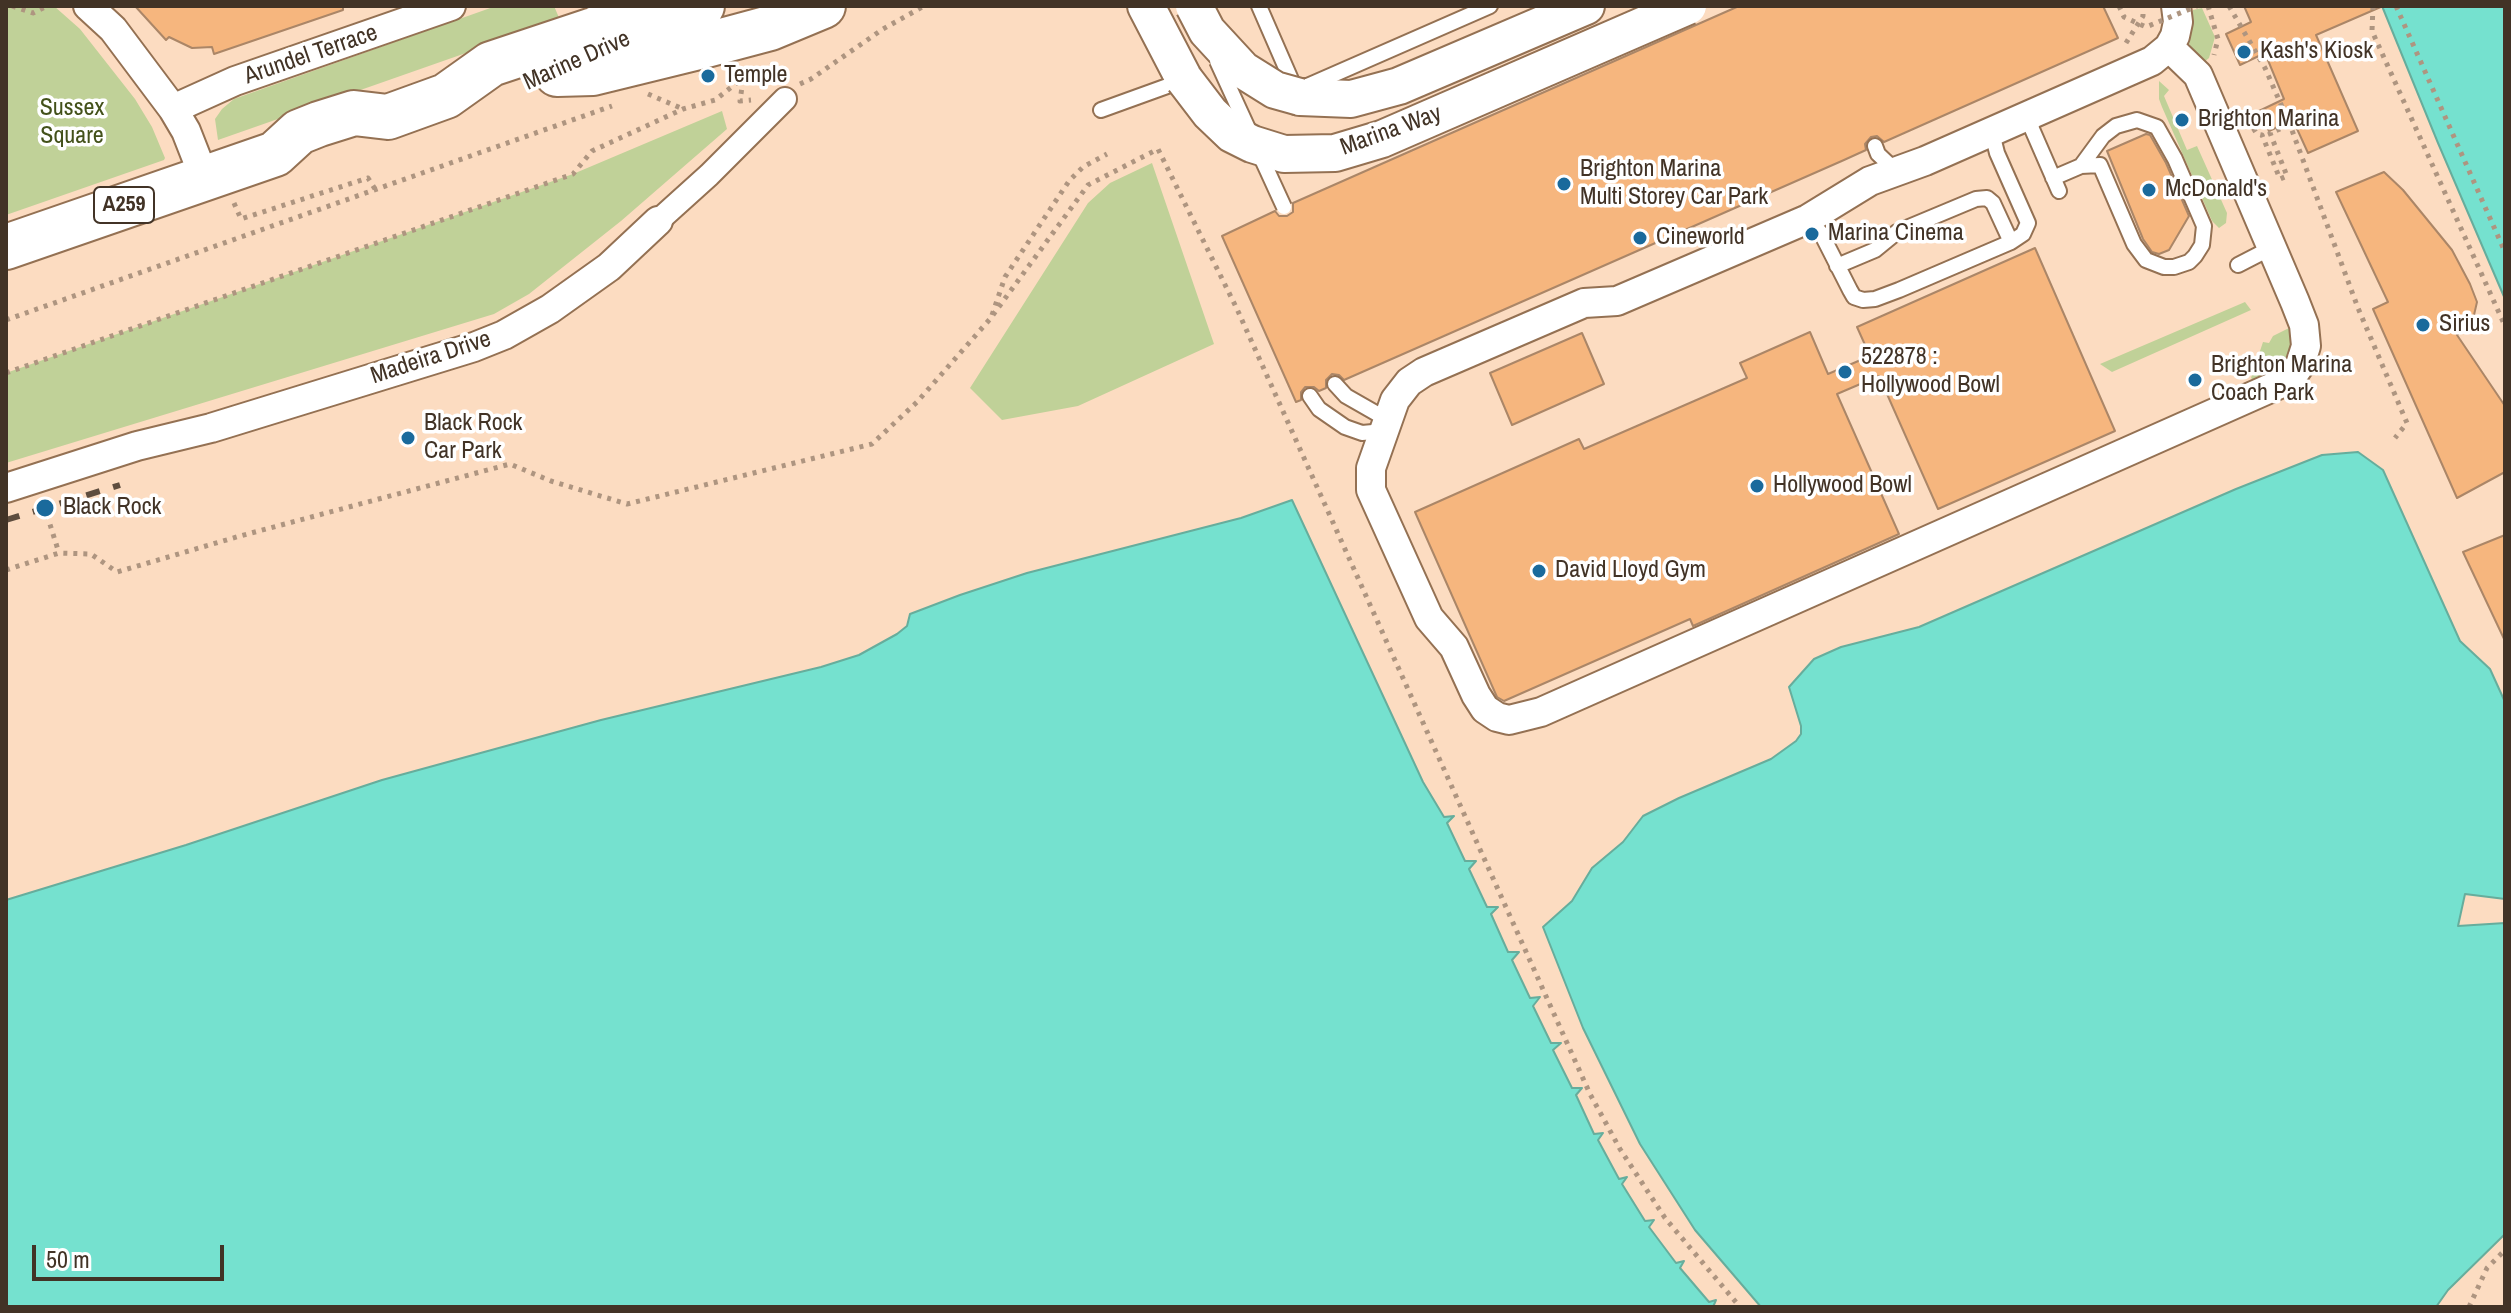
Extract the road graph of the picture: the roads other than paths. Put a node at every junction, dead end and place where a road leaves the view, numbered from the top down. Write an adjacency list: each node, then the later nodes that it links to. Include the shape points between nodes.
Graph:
1 (88, 6): 19 (street, via 113,29)
2 (451, 6): 19 (street, Arundel Terrace, via 235,81)
3 (645, 6): 13 (main road, A259)
4 (702, 6): 15 (main road, Marine Drive / A259, via 584,56)
5 (823, 6): 15 (main road, via 770,28 699,47 593,73)
6 (1146, 6): 16 (street, Marina Way)
7 (1259, 6): 8 (lane, via 1296,91)
8 (1490, 6)
9 (1586, 6): 12 (street, Marina Way, bridge, via 1399,86 1335,100 1288,94 1261,83 1232,60)
10 (1688, 6): 16 (street, Marina Way, bridge, via 1382,139 1335,153 1292,155 1252,144 1210,113)
11 (2176, 6): 14 (street, via 2178,22)
12 (1196, 11): 27 (lane, bridge)
13 (592, 17): 18 (main road, A259, via 491,64)
14 (2169, 47): 21 (street, via 2152,61); 32 (street, via 2198,75)
15 (557, 74): 18 (main road, Marine Drive / A259, via 500,93)
16 (1184, 79): 20 (lane)
17 (792, 92): 29 (street, Madeira Drive)
18 (446, 96): 26 (main road, A259, via 388,117 354,113 299,132)
19 (173, 109): 26 (street)
20 (1101, 110)
21 (2030, 114): 22 (street); 24 (lane, via 2056,185)
22 (1995, 130): 25 (street); 30 (lane, via 1997,153 2028,223)
23 (1875, 146): 25 (lane)
24 (2081, 166): 24 (lane, via 2116,126 2137,120 2157,127 2204,226 2195,256 2174,267 2146,260 2134,244 2104,169 2096,163)
25 (1895, 170): 28 (street)
26 (219, 190): 31 (main road, A259)
27 (1284, 207)
28 (1808, 219): 34 (lane); 37 (street, via 1617,301 1584,303 1416,376 1401,390)
29 (658, 221): 38 (street, Madeira Drive, via 609,267 504,335)
30 (2011, 242): 34 (lane, via 1875,299 1854,297); 34 (lane, via 1993,203 1976,199 1897,232 1875,250)
31 (6, 247)
32 (2271, 248): 33 (lane); 37 (street, via 2307,337 2305,356 2282,383 1518,720 1485,709 1476,695 1454,647 1429,618 1371,490 1371,468)
33 (2238, 265)
34 (1837, 266)
35 (1335, 384): 37 (lane)
36 (1310, 396): 37 (lane, via 1345,427 1362,433)
37 (1386, 426)
38 (6, 488)

